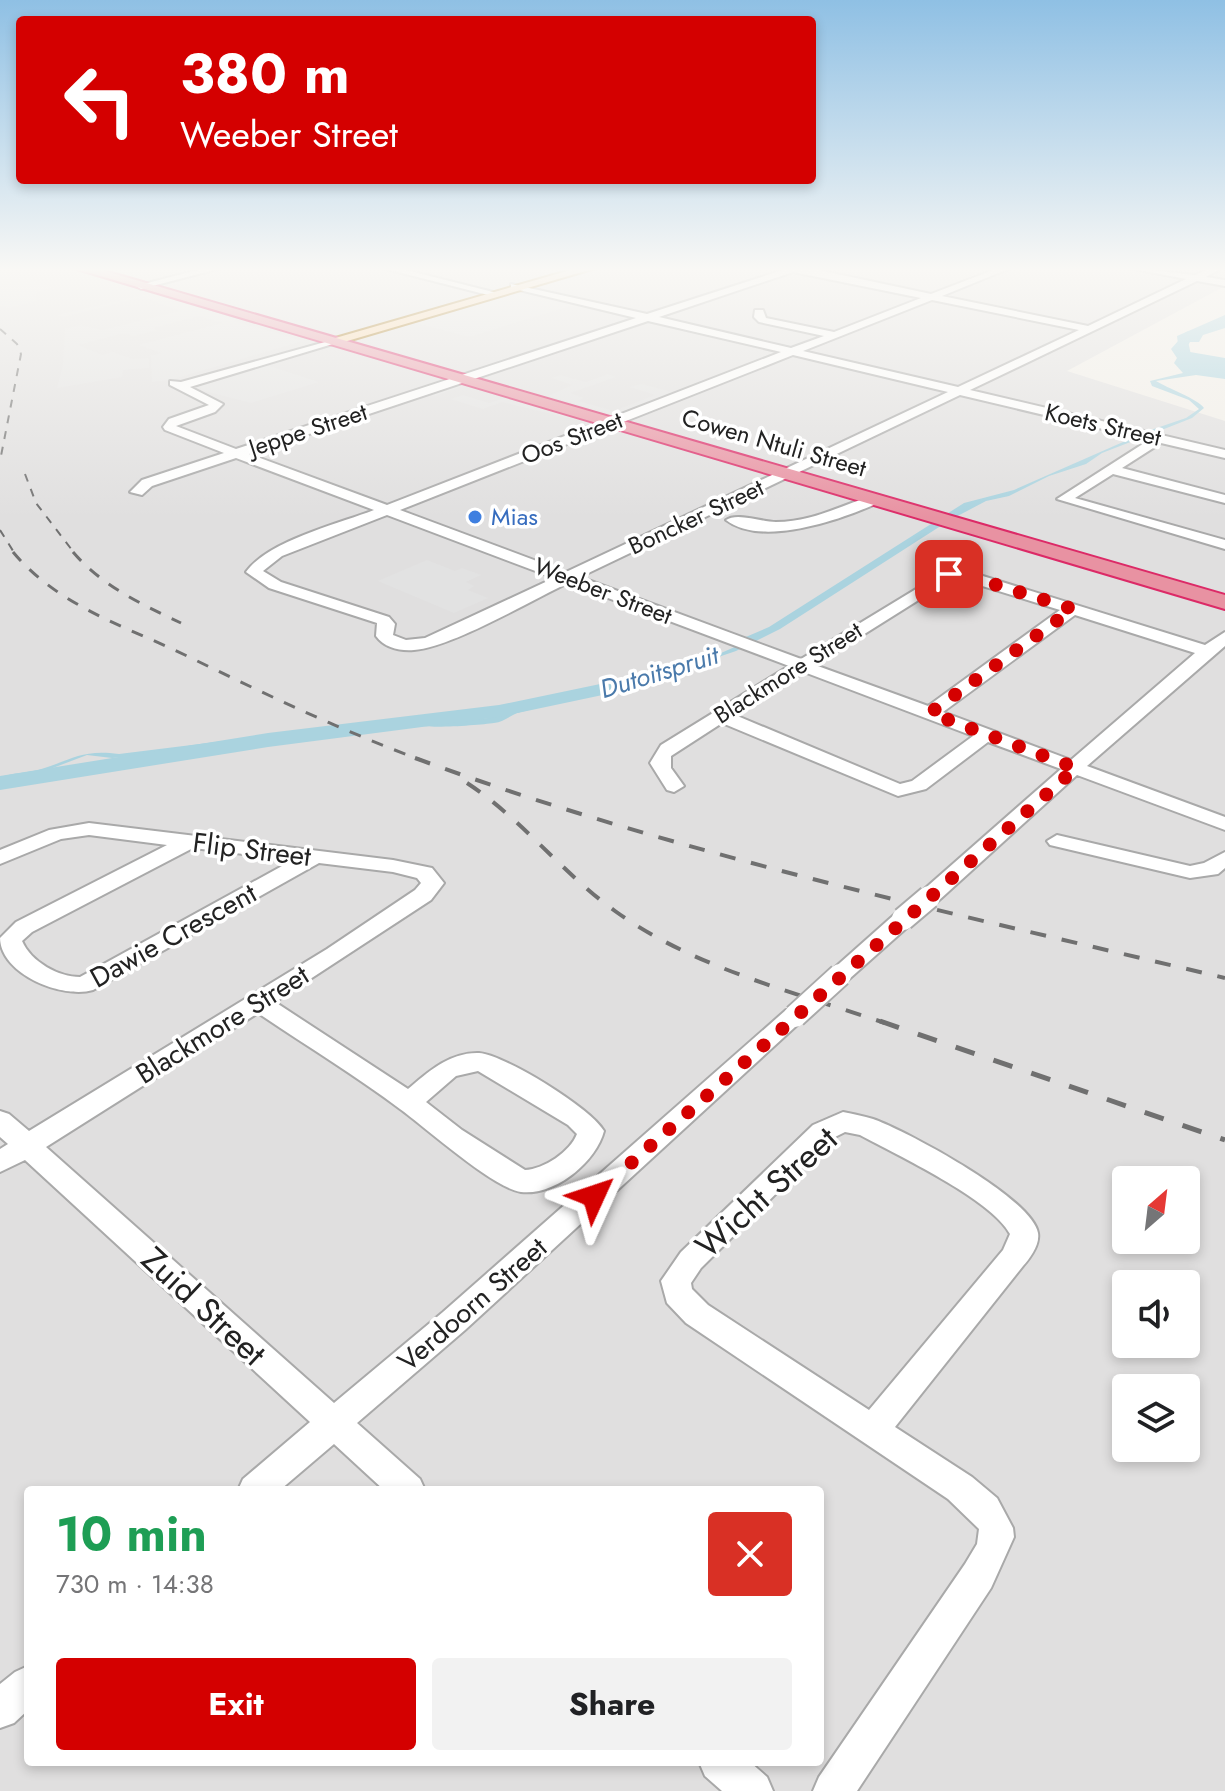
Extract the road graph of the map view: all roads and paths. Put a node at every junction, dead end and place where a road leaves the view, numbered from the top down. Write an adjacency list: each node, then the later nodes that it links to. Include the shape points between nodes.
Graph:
1 (293, 351): 10 (street, Weeber Street, via 177,384 217,404 169,427)
2 (374, 351): 6 (highway, Cowen Ntuli Street)
3 (546, 351): 6 (street, Jeppe Street)
4 (793, 351): 7 (street, Koets Street); 8 (street, Oos Street)
5 (1045, 351): 7 (street, Boncker Street)
6 (467, 377): 8 (highway, Cowen Ntuli Street); 10 (street, Jeppe Street)
7 (961, 391): 9 (street, Koets Street); 13 (street, Boncker Street)
8 (616, 421): 13 (highway, Cowen Ntuli Street); 17 (street, Oos Street)
9 (1156, 437): 11 (street, Koets Street); 12 (street)
10 (237, 453): 14 (street, Jeppe Street, via 147,483); 17 (street, Weeber Street)
11 (1225, 454)
12 (1110, 469): 16 (street); 20 (street, via 1064,499)
13 (791, 471): 15 (highway, Cowen Ntuli Street); 18 (highway, Cowen Ntuli Street); 21 (street, Boncker Street)
14 (137, 492)
15 (875, 499): 18 (highway, Cowen Ntuli Street); 19 (street, via 820,522 774,527)
16 (1225, 499)
17 (384, 511): 21 (street, Weeber Street); 26 (street, Oos Street, via 269,557 254,572 266,581 383,620 389,642)
18 (944, 516): 22 (highway, Cowen Ntuli Street); 23 (highway, Cowen Ntuli Street)
19 (733, 520)
20 (1225, 545)
21 (568, 577): 26 (street, Boncker Street); 28 (street, Weeber Street)
22 (1225, 595)
23 (1225, 602)
24 (1073, 609): 27 (street); 28 (street, Blackmore Street, via 949,574); 29 (street)
25 (1225, 637): 27 (street, Verdoorn Street)
26 (431, 642)
27 (1208, 652): 32 (street, Verdoorn Street)
28 (800, 664): 29 (street, Weeber Street); 30 (street, Blackmore Street)
29 (930, 713): 31 (street, Weeber Street)
30 (721, 716): 31 (street, via 881,785 905,790); 33 (street, Blackmore Street, via 663,753 659,765)
31 (987, 734): 32 (street, Weeber Street)
32 (1076, 768): 34 (street, Weeber Street); 46 (street, Verdoorn Street, bridge)
33 (674, 786)
34 (1225, 824)
35 (191, 841): 37 (street, Flip Street); 37 (street, Dawie Crescent, via 24,927 10,940 14,951 56,982 85,985); 38 (street, Flip Street, via 72,830)
36 (1057, 841): 39 (street, via 1190,872 1210,869)
37 (315, 857): 40 (street, Flip Street, via 411,869)
38 (0, 858)
39 (1225, 858)
40 (431, 877): 41 (street, Blackmore Street, via 433,883 423,895)
41 (258, 1002): 42 (street); 44 (street, Blackmore Street)
42 (409, 1102): 42 (street, via 452,1137 529,1183 558,1170 591,1137 577,1118 486,1064 448,1069)
43 (0, 1121): 44 (street, Zuid Street)
44 (27, 1145): 45 (street, Blackmore Street); 46 (street, Zuid Street)
45 (0, 1162)
46 (333, 1424): 48 (street, Verdoorn Street); 49 (street, Zuid Street)
47 (873, 1430): 47 (street, Wicht Street, via 704,1319 676,1288 691,1260 822,1132 843,1122 867,1127 996,1201 1024,1231 1013,1258); 54 (street, Wicht Street, via 982,1505 998,1541)
48 (260, 1486)
49 (403, 1486)
50 (24, 1688): 51 (street)
51 (0, 1709)
52 (724, 1766): 53 (street)
53 (753, 1791)
54 (833, 1791)

